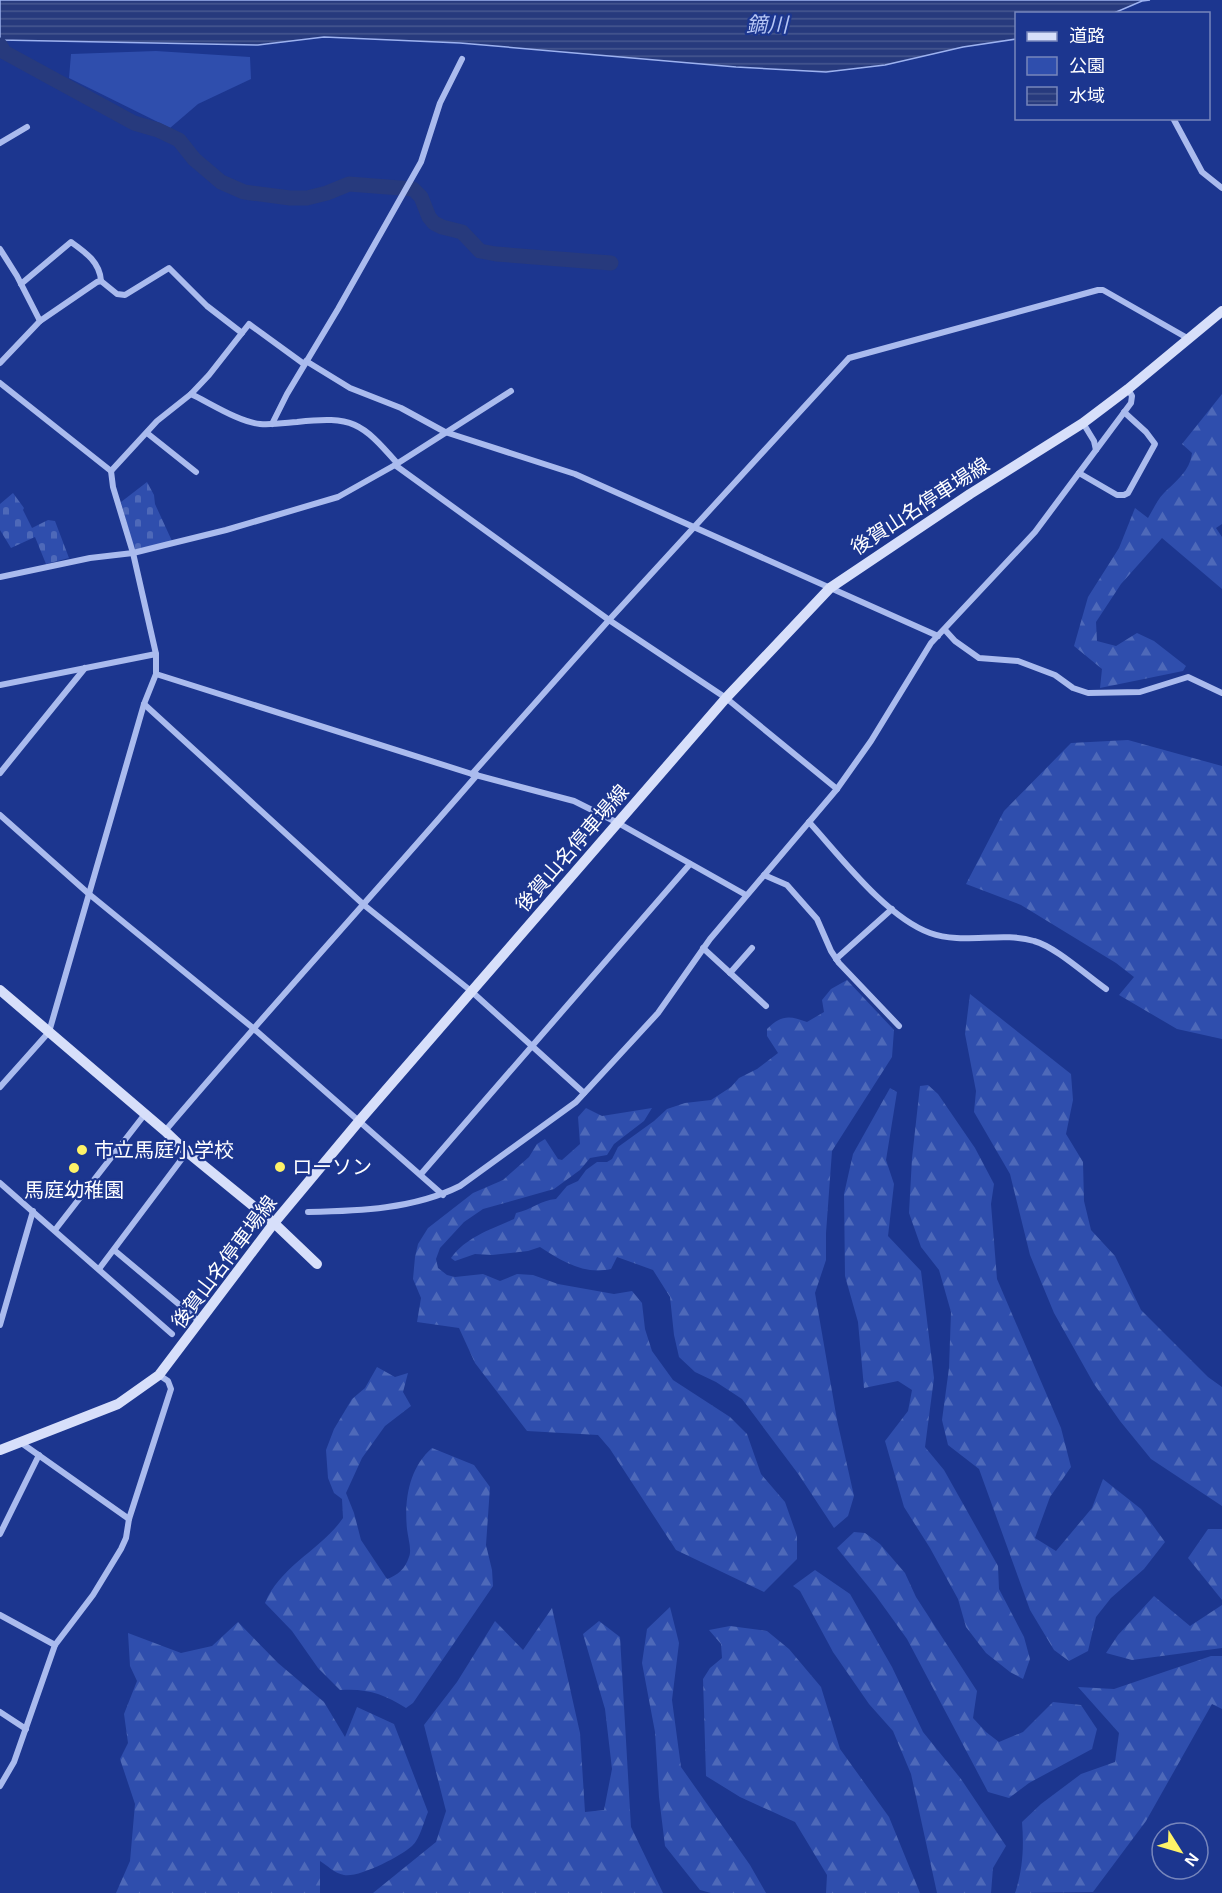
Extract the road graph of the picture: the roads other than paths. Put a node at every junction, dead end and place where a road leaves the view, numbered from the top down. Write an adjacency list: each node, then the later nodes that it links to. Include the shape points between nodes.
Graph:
1 (462, 59): 14 (street, via 440,103 421,162)
2 (1174, 120): 5 (street, via 1202,172)
3 (27, 127): 4 (street)
4 (0, 143)
5 (1222, 188)
6 (0, 249): 8 (street)
7 (101, 281): 8 (street, via 90,255 71,242); 10 (street); 11 (street, via 125,296 169,268 207,306)
8 (21, 284): 10 (street)
9 (1222, 311): 12 (main road, 後賀山名停車場線)
10 (40, 321): 13 (street)
11 (242, 333): 14 (street, via 249,324); 18 (street)
12 (1189, 339): 16 (main road, 後賀山名停車場線); 29 (street, via 1098,290 849,358)
13 (0, 363)
14 (305, 363): 21 (street); 22 (street)
15 (0, 383): 26 (street)
16 (1128, 389): 19 (street, via 1131,403); 20 (main road, 後賀山名停車場線)
17 (511, 391): 22 (street)
18 (191, 394): 21 (street, via 245,420); 23 (street)
19 (1124, 412): 24 (street); 28 (street, via 1155,444 1128,492 1117,495)
20 (1083, 423): 24 (street); 32 (main road, 後賀山名停車場線)
21 (272, 424): 25 (street, via 344,421 374,437)
22 (445, 432): 25 (street); 29 (street, via 575,474)
23 (147, 433): 26 (street); 27 (street)
24 (1096, 450): 28 (street)
25 (396, 464): 30 (street, via 338,497); 33 (street)
26 (111, 471): 30 (street)
27 (196, 472)
28 (1079, 473): 34 (street, via 1035,532)
29 (695, 526): 32 (street); 33 (street)
30 (133, 552): 31 (street); 36 (street)
31 (0, 577)
32 (830, 588): 35 (street); 41 (main road, 後賀山名停車場線)
33 (609, 620): 41 (street); 44 (street)
34 (945, 630): 35 (street); 40 (street, via 979,658 1018,662 1055,675 1088,693 1140,692 1188,677)
35 (938, 636): 45 (street)
36 (156, 654): 37 (street); 38 (street)
37 (86, 668): 39 (street); 43 (street)
38 (156, 674): 42 (street); 44 (street)
39 (0, 685)
40 (1222, 693)
41 (726, 698): 45 (street); 48 (main road, 後賀山名停車場線)
42 (144, 704): 51 (street); 53 (street)
43 (0, 773)
44 (475, 774): 48 (street, via 574,801); 53 (street)
45 (837, 789): 47 (street)
46 (0, 815): 51 (street)
47 (809, 822): 50 (street); 54 (street)
48 (618, 823): 49 (street); 61 (main road, 後賀山名停車場線)
49 (690, 864): 52 (street); 66 (street)
50 (764, 875): 52 (street); 57 (street, via 787,885 817,919)
51 (89, 894): 64 (street); 65 (street)
52 (746, 895): 55 (street)
53 (364, 904): 61 (street); 64 (street)
54 (892, 909): 57 (street); 59 (street, via 923,930 947,938 1032,940)
55 (703, 948): 58 (street); 68 (street, via 662,1008)
56 (752, 948): 58 (street)
57 (836, 959): 63 (street)
58 (730, 973): 62 (street)
59 (1107, 989)
60 (0, 990): 65 (main road)
61 (471, 991): 66 (street); 70 (main road, 後賀山名停車場線)
62 (766, 1006)
63 (899, 1026)
64 (252, 1028): 70 (street); 71 (street)
65 (49, 1032): 67 (street); 69 (main road)
66 (532, 1047): 68 (street); 73 (street)
67 (0, 1088)
68 (584, 1093): 75 (street)
69 (145, 1113): 71 (main road); 79 (street)
70 (360, 1120): 73 (street); 78 (main road, 後賀山名停車場線)
71 (165, 1131): 72 (main road)
72 (187, 1152): 78 (main road); 80 (street)
73 (421, 1174): 75 (street)
74 (0, 1183): 76 (street)
75 (443, 1195): 77 (street, via 374,1209)
76 (33, 1211): 79 (street); 84 (street)
77 (308, 1212)
78 (274, 1223): 81 (main road); 83 (main road, 後賀山名停車場線)
79 (55, 1230): 82 (street)
80 (114, 1250): 82 (street); 83 (street)
81 (317, 1264)
82 (99, 1269): 85 (street)
83 (200, 1322): 86 (main road, 後賀山名停車場線)
84 (0, 1325)
85 (172, 1334)
86 (159, 1375): 87 (main road, 後賀山名停車場線, via 118,1404); 90 (street, via 171,1389)
87 (20, 1442): 88 (main road, 後賀山名停車場線); 89 (street)
88 (0, 1450)
89 (39, 1455): 90 (street); 91 (street)
90 (129, 1519): 93 (street, via 121,1548)
91 (0, 1534)
92 (0, 1615): 93 (street)
93 (56, 1645): 95 (street)
94 (0, 1712): 95 (street)
95 (26, 1729): 96 (street)
96 (0, 1786)

